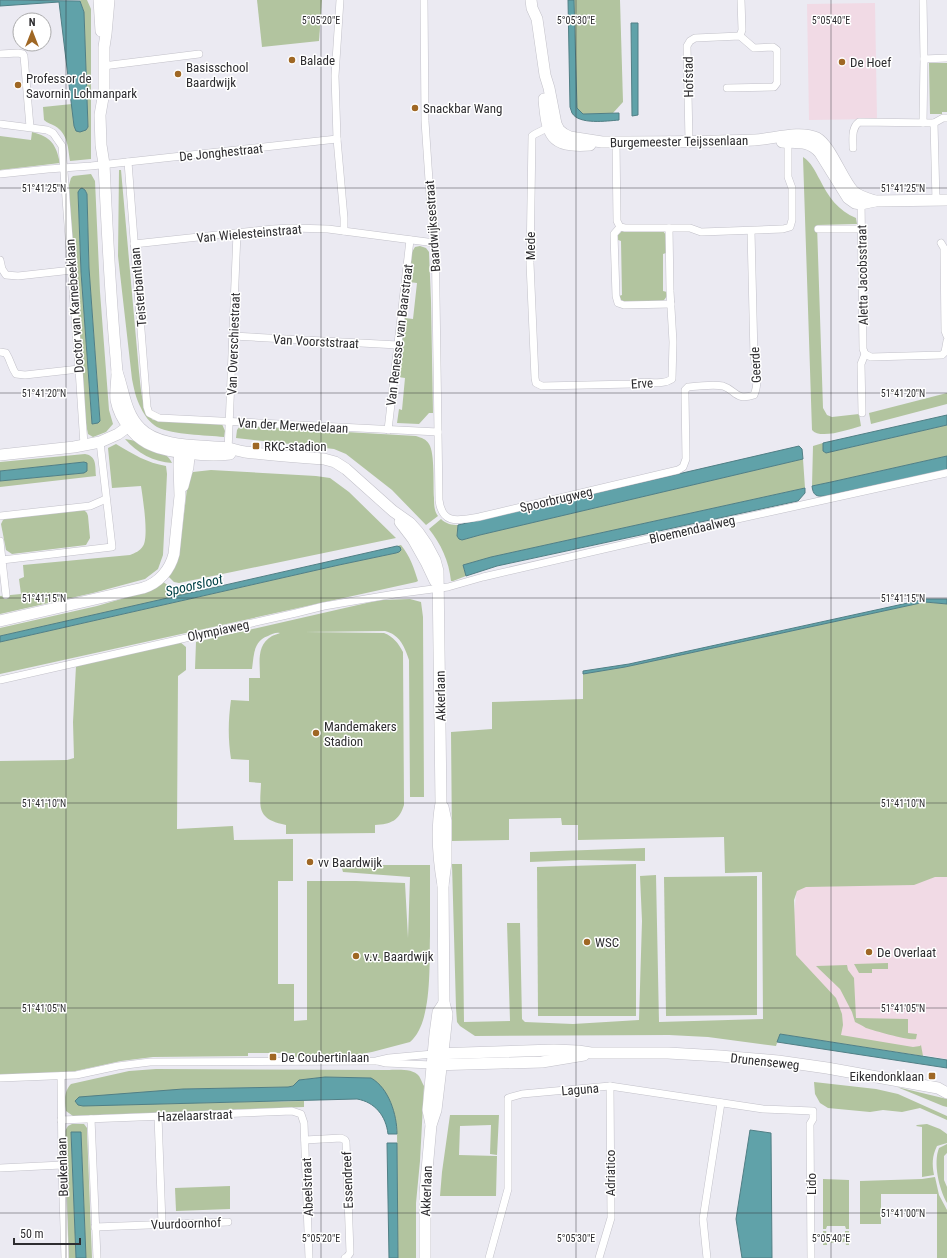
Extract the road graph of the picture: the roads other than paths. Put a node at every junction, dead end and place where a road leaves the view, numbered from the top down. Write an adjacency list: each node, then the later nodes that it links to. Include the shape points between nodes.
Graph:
1 (99, 0): 11 (street, Teisterbantlaan)
2 (109, 0): 11 (street, Teisterbantlaan)
3 (340, 0): 24 (street, via 335,76)
4 (424, 0): 43 (street, Baardwijksestraat, via 426,121)
5 (531, 0): 9 (street)
6 (538, 0): 9 (street)
7 (741, 0): 10 (street)
8 (923, 0): 15 (street)
9 (536, 19): 22 (street, via 545,75 543,88 546,122)
10 (740, 36): 17 (street, via 754,48 773,47 777,50 778,83 774,87); 26 (street, Hofstad, via 695,38 688,43)
11 (104, 47): 16 (street, Teisterbantlaan)
12 (0, 54): 23 (street, via 18,52 24,56)
13 (198, 54): 16 (street)
14 (947, 58): 15 (street)
15 (924, 59): 19 (street)
16 (103, 66): 30 (street, Teisterbantlaan, via 108,114 108,145)
17 (727, 88)
18 (947, 118): 20 (street)
19 (923, 123): 20 (street); 28 (street, via 859,122 853,131)
20 (934, 123): 34 (street)
21 (0, 124): 23 (street, Doctor van Karnebeeklaan)
22 (552, 126): 27 (street, Burgemeester Teijssenlaan, via 552,136 566,145); 56 (street, Mede, via 532,136 530,263)
23 (30, 127): 31 (street, Doctor van Karnebeeklaan, via 53,133 62,146)
24 (337, 139): 29 (street, De Jonghestraat); 39 (street)
25 (788, 139): 26 (street, Burgemeester Teijssenlaan); 33 (street, Burgemeester Teijssenlaan, via 815,147 848,198 855,203); 40 (street, via 788,178 792,188 790,227)
26 (689, 141): 27 (street, Burgemeester Teijssenlaan)
27 (616, 142): 35 (street, via 617,221)
28 (853, 148)
29 (128, 162): 30 (street, De Jonghestraat); 45 (street, Teisterbantlaan)
30 (104, 164): 31 (street, De Jonghestraat); 60 (street, Teisterbantlaan, via 110,299 117,372)
31 (64, 168): 32 (street, De Jonghestraat); 47 (street, Doctor van Karnebeeklaan)
32 (0, 174)
33 (861, 200): 34 (street); 37 (street, Aletta Jacobsstraat)
34 (941, 200)
35 (620, 227): 36 (street); 48 (street, via 614,234 618,303)
36 (669, 228): 40 (street, via 690,228 701,232); 48 (street, Erve)
37 (861, 228): 38 (street); 54 (street, Aletta Jacobsstraat)
38 (818, 229)
39 (344, 231): 41 (street, Van Wielesteinstraat, via 292,228); 42 (street, Van Wielesteinstraat)
40 (751, 231): 68 (street, Geerde, via 756,390 754,395 739,396 721,386 688,387 685,395)
41 (237, 233): 45 (street, Van Wielesteinstraat); 49 (street, Van Overschiestraat)
42 (410, 240): 43 (street, Van Wielesteinstraat); 52 (street, Van Renesse van Baarstraat)
43 (435, 243): 62 (street, Baardwijksestraat)
44 (940, 243): 50 (street, via 944,248)
45 (134, 244): 57 (street, Teisterbantlaan)
46 (0, 260): 47 (street, via 6,275)
47 (72, 270): 55 (street, Doctor van Karnebeeklaan)
48 (671, 304): 56 (street, Erve, via 673,374 670,381 557,386 542,386)
49 (233, 336): 52 (street, Van Voorststraat); 59 (street, Van Overschiestraat)
50 (947, 336)
51 (947, 340): 54 (street, via 942,355 871,357)
52 (398, 345): 61 (street, Van Renesse van Baarstraat)
53 (0, 352): 55 (street, via 6,353 16,374)
54 (865, 354): 58 (street, Aletta Jacobsstraat, via 861,364)
55 (79, 370): 64 (street, Doctor van Karnebeeklaan)
56 (536, 383)
57 (149, 412): 59 (street, Van der Merwedelaan, via 159,418)
58 (862, 413)
59 (230, 422): 61 (street, Van der Merwedelaan); 66 (street, Van Overschiestraat)
60 (131, 424): 63 (street, via 118,434); 65 (street, via 136,435 146,443 160,448)
61 (388, 430): 62 (street, Van der Merwedelaan)
62 (438, 432): 71 (street, Baardwijksestraat)
63 (100, 442): 64 (street); 70 (street)
64 (84, 445): 67 (street)
65 (185, 448): 66 (street); 77 (street, via 186,475 180,496 174,554 168,568 157,581 143,588)
66 (228, 451): 75 (street, via 324,460 335,462 346,469 393,511 413,539)
67 (0, 455)
68 (684, 467): 71 (street, Spoorbrugweg, via 464,519 448,518 442,511)
69 (947, 472): 75 (street, Bloemendaalweg)
70 (106, 499): 72 (street, via 90,506); 74 (street, via 112,547)
71 (439, 500)
72 (0, 516)
73 (0, 541): 74 (street)
74 (2, 560): 76 (street)
75 (438, 589): 78 (street, Olympiaweg, via 324,606); 79 (street, Akkerlaan, via 442,803 438,821 439,862 443,884 444,1003 447,1014)
76 (6, 595)
77 (0, 621)
78 (0, 680)
79 (437, 1059): 80 (street, via 388,1058); 80 (street, via 386,1064); 84 (street, Drunenseweg, via 554,1050 591,1054 668,1053 720,1056 827,1068); 100 (street, Akkerlaan, via 428,1110 431,1125 425,1193)
80 (376, 1061): 81 (street, via 150,1062)
81 (61, 1076): 82 (street); 89 (street, Beukenlaan)
82 (0, 1078)
83 (610, 1086): 85 (street, Laguna); 101 (street, Laguna, via 522,1094 508,1098 508,1189); 102 (street, Adriatico, via 611,1218)
84 (944, 1089)
85 (721, 1103): 86 (street, Laguna, via 763,1109); 103 (street, via 702,1219)
86 (813, 1111): 104 (street, Lido, via 810,1124)
87 (158, 1116): 88 (street, Hazelaarstraat); 90 (street, Hazelaarstraat, via 292,1111 301,1114); 94 (street)
88 (91, 1119): 89 (street, Hazelaarstraat); 95 (street)
89 (61, 1120): 91 (street, Beukenlaan)
90 (305, 1140): 98 (street, Abeelstraat); 99 (street, Essendreef, via 341,1138 346,1142 350,1253)
91 (62, 1165): 92 (street); 96 (street, Beukenlaan)
92 (0, 1168)
93 (228, 1222): 94 (street, Vuurdoornhof)
94 (162, 1224): 95 (street, Vuurdoornhof)
95 (95, 1227): 97 (street)
96 (65, 1258)
97 (96, 1258)
98 (309, 1258)
99 (345, 1258)
100 (425, 1258)
101 (489, 1258)
102 (599, 1258)
103 (707, 1258)
104 (811, 1258)

